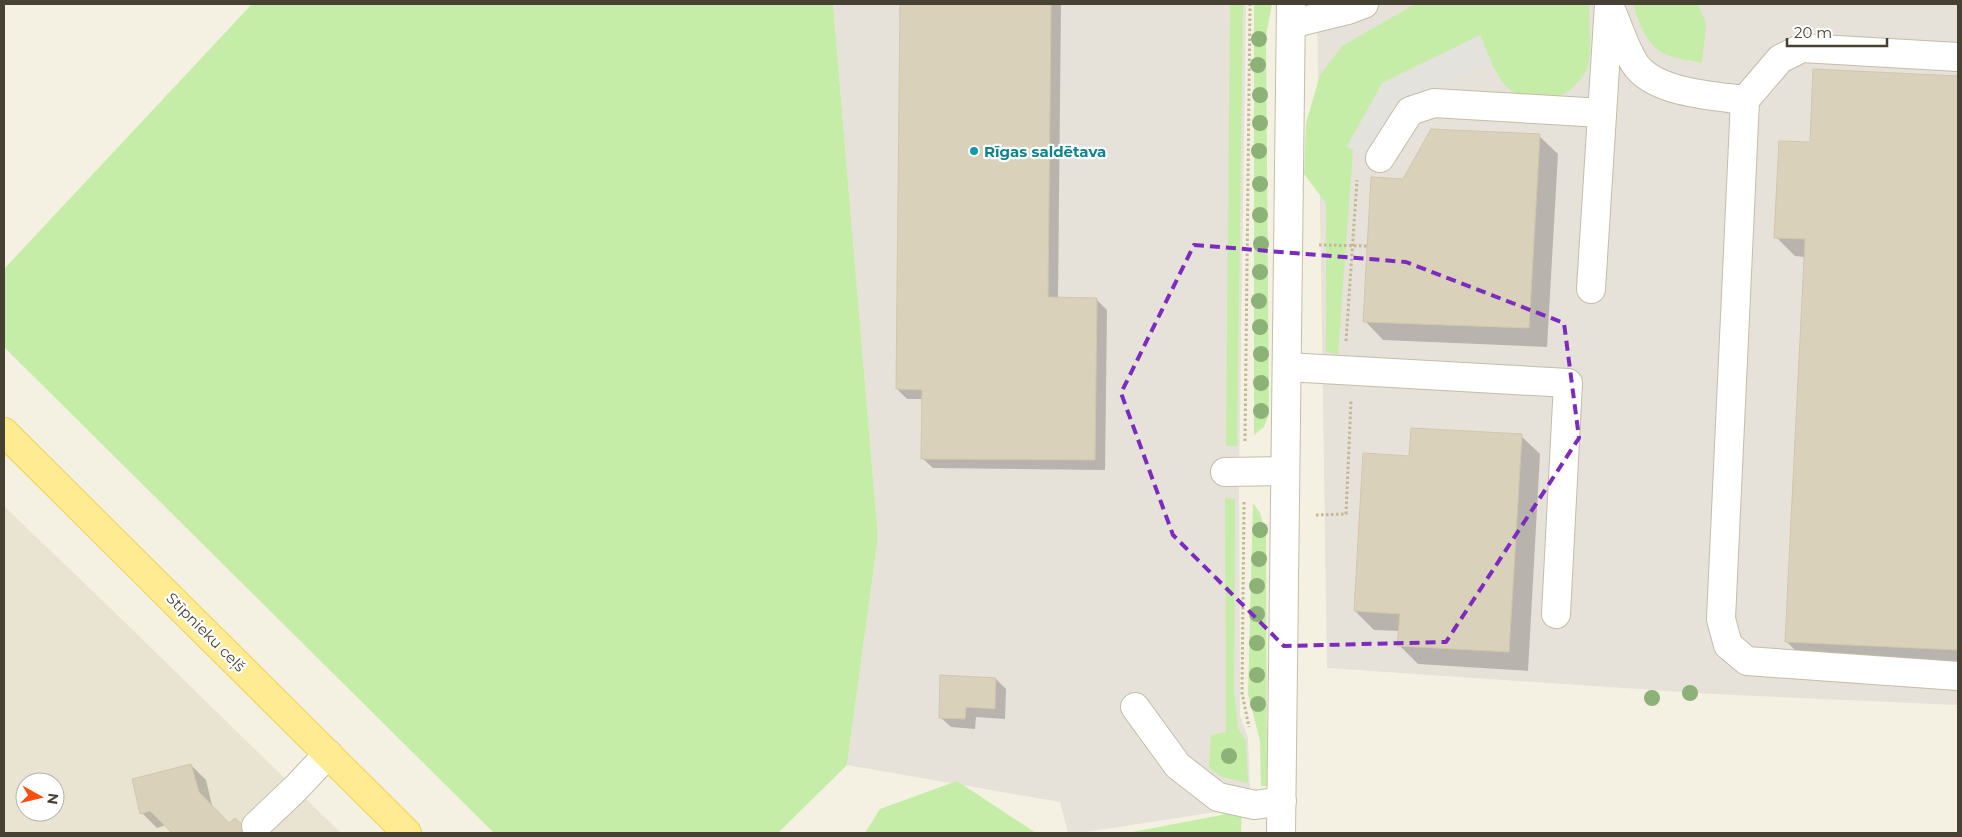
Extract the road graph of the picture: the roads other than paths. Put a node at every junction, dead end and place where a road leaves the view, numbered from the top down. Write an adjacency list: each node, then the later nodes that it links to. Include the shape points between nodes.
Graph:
1 (1364, 4): 3 (street, via 1348,10)
2 (1609, 4): 5 (street, via 1639,69 1660,84); 6 (street)
3 (1291, 14): 9 (street)
4 (1958, 57): 5 (street, via 1802,48 1780,58)
5 (1745, 100): 14 (street, via 1721,619 1728,645 1746,661)
6 (1602, 113): 7 (street, via 1434,102 1410,112); 8 (street)
7 (1380, 158)
8 (1591, 289)
9 (1287, 367): 12 (street); 13 (street, via 1568,383)
10 (4, 432): 16 (main road, Stīpnieku ceļš)
11 (1235, 471): 12 (street)
12 (1285, 471): 17 (street)
13 (1556, 614)
14 (1958, 676)
15 (1135, 707): 17 (street, via 1178,766 1218,797 1255,805)
16 (328, 754): 18 (street); 19 (main road, Stīpnieku ceļš)
17 (1282, 801): 20 (street)
18 (256, 826)
19 (407, 833)
20 (1281, 833)

